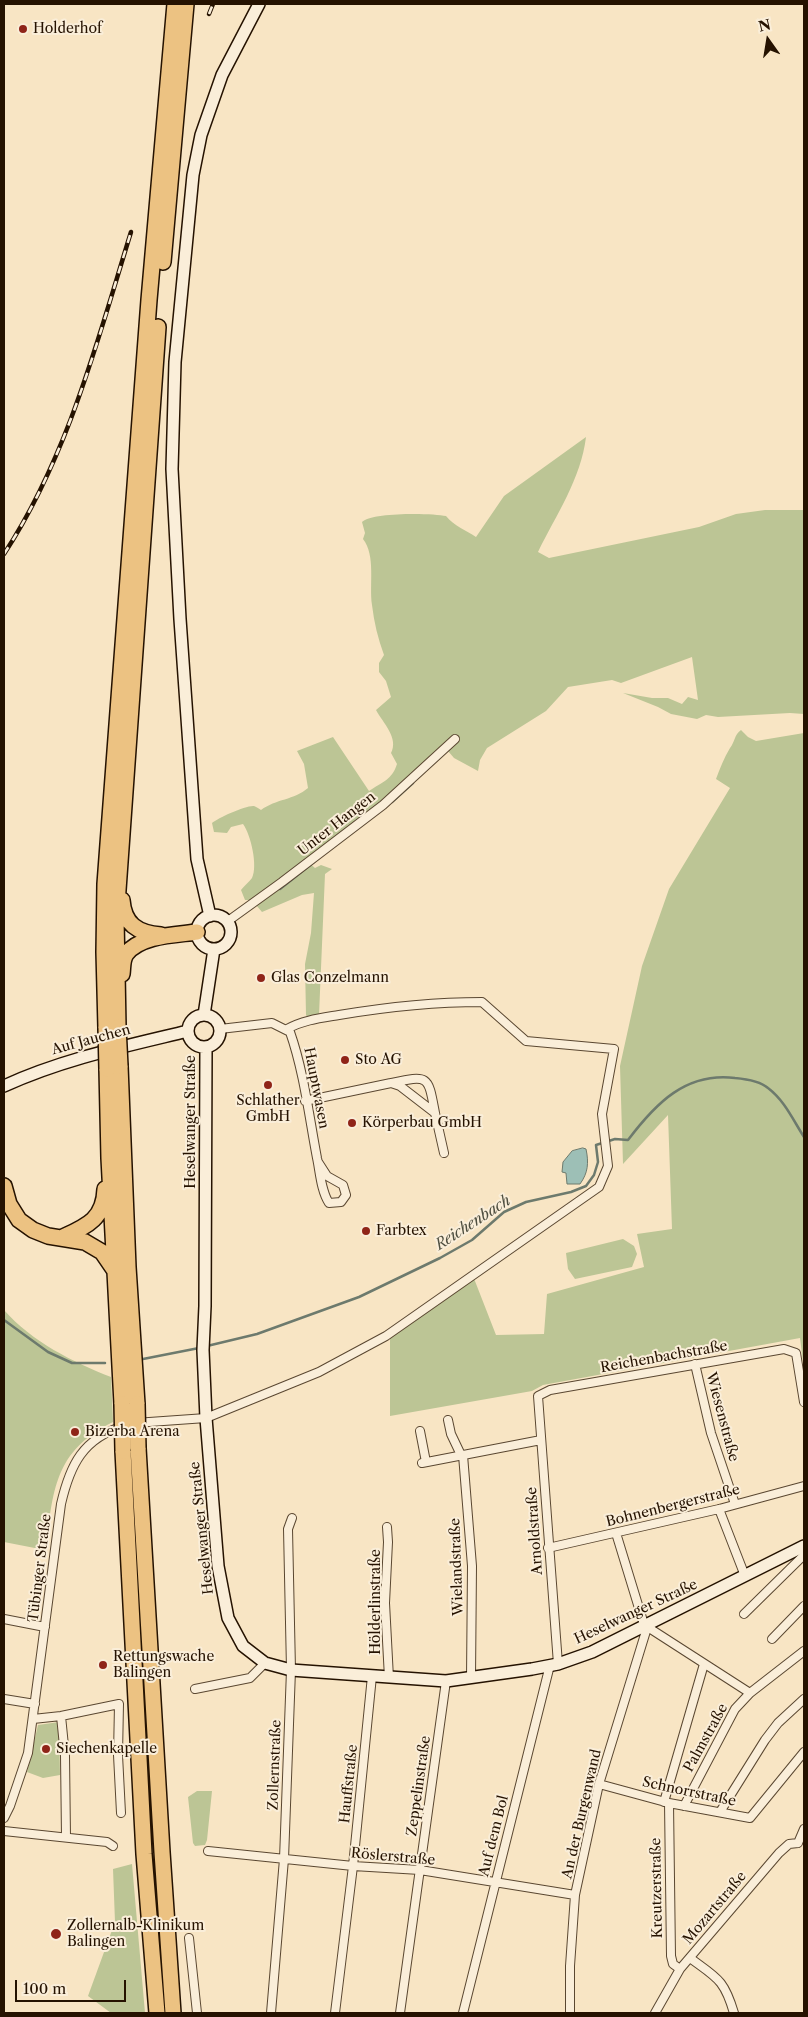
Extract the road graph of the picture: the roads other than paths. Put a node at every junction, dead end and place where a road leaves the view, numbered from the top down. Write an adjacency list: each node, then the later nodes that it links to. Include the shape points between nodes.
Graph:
1 (175, 4): 13 (highway, via 105,884 104,952)
2 (186, 4): 5 (highway, via 160,301)
3 (259, 4): 6 (street, via 222,75 201,135 193,176 174,362 172,469 180,619 197,858)
4 (455, 739): 7 (street, Unter Hangen, via 383,805)
5 (120, 865): 9 (highway, via 123,910 130,924 146,934); 11 (highway, via 116,918)
6 (210, 916): 7 (street, via 220,916); 8 (street, via 201,922)
7 (228, 921): 10 (street, via 231,937 224,946)
8 (197, 932): 9 (highway); 10 (street, via 204,946)
9 (170, 936): 11 (highway, via 149,940 126,955)
10 (214, 949): 12 (street)
11 (118, 1010): 13 (highway)
12 (204, 1015): 14 (street, via 214,1018); 16 (street, via 193,1020)
13 (112, 1028): 18 (highway, bridge)
14 (220, 1029): 15 (street, via 272,1023); 17 (street, via 216,1042)
15 (286, 1029): 21 (street, Hauptwasen, via 296,1049); 33 (street, Tübinger Straße, via 307,1021 373,1009 438,1002 482,1002 526,1041 614,1049 602,1114 608,1166 599,1187 386,1336 319,1372)
16 (188, 1031): 17 (street, via 194,1043); 20 (street, Auf Jauchen, via 92,1054)
17 (206, 1047): 33 (street, Heselwanger Straße, via 203,1335)
18 (114, 1067): 24 (highway); 32 (highway, via 128,1268)
19 (391, 1083): 21 (street); 22 (street, via 400,1086); 22 (street, via 423,1078 428,1082)
20 (4, 1086)
21 (305, 1101): 25 (street, Hauptwasen)
22 (435, 1113): 23 (street)
23 (444, 1153)
24 (109, 1158): 27 (highway, via 104,1203 97,1216 86,1227); 28 (highway)
25 (318, 1162): 25 (street, Hauptwasen, via 329,1203 341,1202 346,1195 342,1185 327,1176)
26 (4, 1186): 27 (highway, via 19,1220 32,1230)
27 (63, 1237): 28 (highway, via 85,1242 102,1252)
28 (115, 1271): 32 (highway)
29 (696, 1364): 30 (street, Reichenbachstraße, via 550,1390); 31 (street, Reichenbachstraße, via 784,1349 796,1353); 40 (street, Wiesenstraße, via 711,1433)
30 (538, 1396): 36 (street, Arnoldstraße)
31 (804, 1402)
32 (129, 1404): 37 (highway, bridge)
33 (206, 1418): 53 (street, Tübinger Straße, via 124,1426 101,1436 78,1456 67,1478 61,1504); 56 (street, Heselwanger Straße, via 218,1566 228,1618 243,1646)
34 (448, 1420): 38 (street)
35 (420, 1431): 38 (street, via 424,1463)
36 (541, 1440): 38 (street); 46 (street, Arnoldstraße)
37 (131, 1450): 92 (highway, via 144,1854); 93 (highway)
38 (462, 1455): 62 (street, Wielandstraße, via 472,1566)
39 (804, 1486): 40 (street, Bohnenbergerstraße)
40 (735, 1504): 41 (street, Bohnenbergerstraße)
41 (719, 1509): 44 (street, Bohnenbergerstraße); 48 (street)
42 (292, 1518): 59 (street, Zollernstraße, via 288,1529)
43 (387, 1527): 61 (street, Hölderlinstraße, via 385,1603)
44 (616, 1534): 46 (street, Bohnenbergerstraße); 52 (street)
45 (804, 1546): 48 (street, Heselwanger Straße)
46 (548, 1548): 57 (street, Arnoldstraße)
47 (804, 1554): 50 (street)
48 (745, 1576): 52 (street, Heselwanger Straße)
49 (804, 1606): 54 (street)
50 (744, 1614)
51 (4, 1619): 53 (street)
52 (646, 1626): 57 (street, Heselwanger Straße, via 592,1652); 58 (street); 72 (street, An der Burgenwand)
53 (45, 1627): 68 (street, Tübinger Straße)
54 (772, 1639)
55 (804, 1651): 65 (street, Palmstraße)
56 (265, 1663): 59 (street, Heselwanger Straße); 64 (street, via 250,1678)
57 (554, 1664): 62 (street, Heselwanger Straße); 87 (street, Auf dem Bol)
58 (704, 1664): 65 (street); 73 (street, Kreutzerstraße)
59 (291, 1670): 60 (street, Heselwanger Straße); 84 (street, Zollernstraße)
60 (372, 1676): 61 (street, Heselwanger Straße); 85 (street, Hauffstraße)
61 (389, 1678): 63 (street, Heselwanger Straße)
62 (471, 1678): 63 (street, Heselwanger Straße)
63 (446, 1681): 86 (street, Zeppelinstraße)
64 (195, 1689)
65 (750, 1693): 74 (street, Palmstraße, via 736,1709)
66 (4, 1699): 68 (street)
67 (804, 1699): 75 (street, via 765,1740)
68 (35, 1704): 70 (street, Tübinger Straße)
69 (61, 1716): 70 (street); 76 (street, via 119,1704); 80 (street)
70 (34, 1719): 77 (street, Tübinger Straße, via 28,1753)
71 (804, 1752): 75 (street, Schnorrstraße, via 750,1818)
72 (599, 1784): 73 (street, Schnorrstraße); 88 (street, An der Burgenwand)
73 (666, 1802): 74 (street, Schnorrstraße); 91 (street, Kreutzerstraße, via 671,1956)
74 (684, 1806): 75 (street, Schnorrstraße)
75 (720, 1812)
76 (121, 1813)
77 (4, 1818)
78 (804, 1829): 81 (street, Mozartstraße)
79 (4, 1831): 80 (street)
80 (66, 1837): 82 (street, via 107,1842)
81 (801, 1844): 90 (street, Mozartstraße, via 788,1844 778,1853)
82 (113, 1846)
83 (208, 1851): 84 (street, Röslerstraße)
84 (284, 1858): 85 (street, Röslerstraße); 95 (street, Zollernstraße)
85 (353, 1866): 86 (street, Röslerstraße); 96 (street, Hauffstraße)
86 (420, 1870): 87 (street, Röslerstraße); 97 (street, Zeppelinstraße)
87 (495, 1882): 88 (street, Röslerstraße); 98 (street, Auf dem Bol)
88 (576, 1895): 99 (street, An der Burgenwand)
89 (189, 1938): 94 (street)
90 (690, 1958): 91 (street, Mozartstraße); 101 (street, via 723,1983)
91 (680, 1969): 100 (street, Mozartstraße)
92 (155, 2010)
93 (173, 2013)
94 (197, 2013)
95 (271, 2013)
96 (335, 2013)
97 (400, 2013)
98 (463, 2013)
99 (570, 2013)
100 (655, 2013)
101 (734, 2013)

